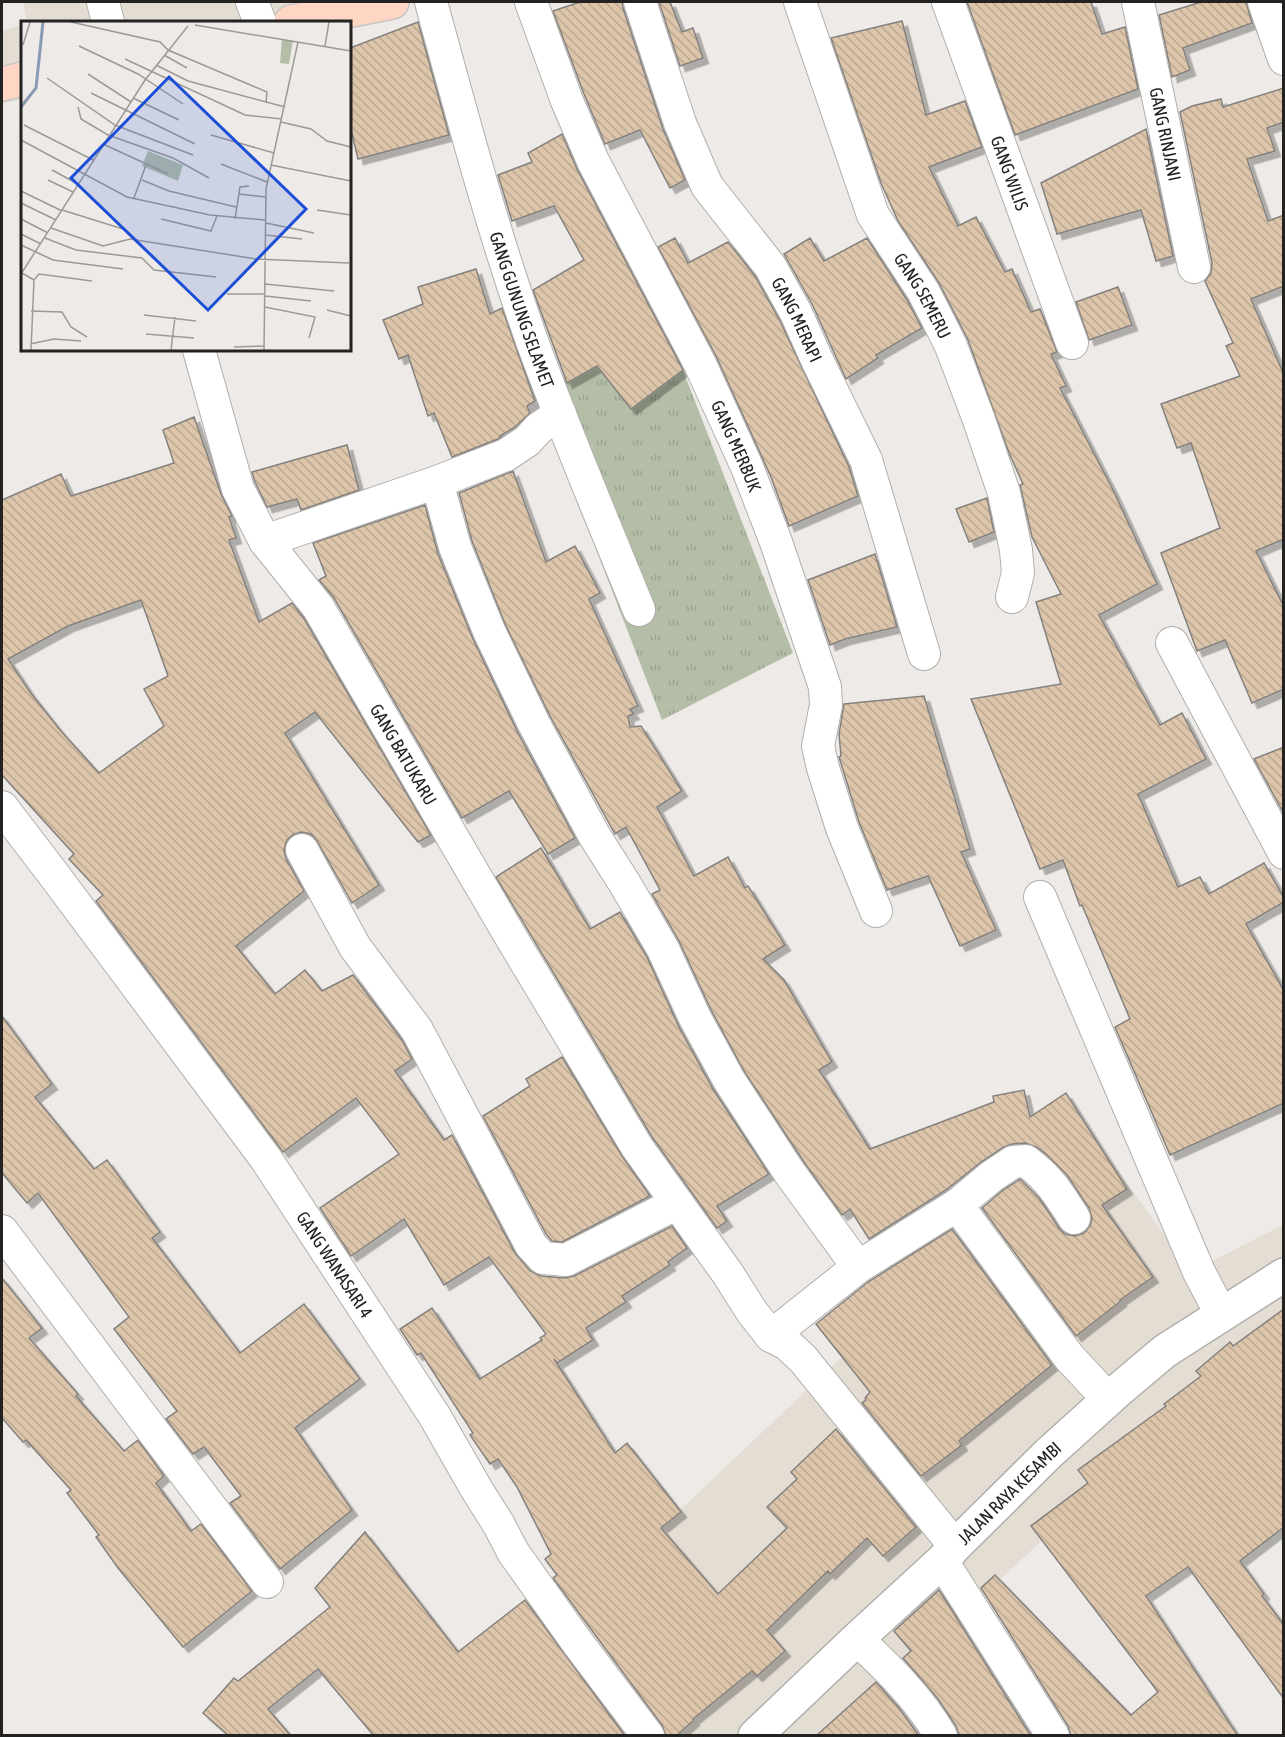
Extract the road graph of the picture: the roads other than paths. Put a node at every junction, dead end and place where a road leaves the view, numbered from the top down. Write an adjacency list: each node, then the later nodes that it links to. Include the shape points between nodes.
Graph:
1 (252, 2): 10 (street)
2 (392, 2): 11 (main road)
3 (431, 2): 16 (street, GANG GUNUNG SELAMET, via 477,174)
4 (531, 2): 27 (street, GANG MERBUK, via 593,161 700,364 776,542 825,687 826,705 818,746 823,768 842,828)
5 (639, 2): 22 (street, GANG MERAPI, via 680,123 707,186 770,266 866,460)
6 (800, 2): 19 (street, GANG SEMERU, via 873,215 936,316 979,420 1004,493 1016,550 1018,573)
7 (948, 2): 14 (street, GANG WILIS)
8 (1138, 2): 13 (street, GANG RINJANI)
9 (1264, 2): 12 (street)
10 (260, 21)
11 (296, 21)
12 (1284, 59)
13 (1194, 267)
14 (1072, 343)
15 (199, 351): 18 (street, GANG BATUKARU, via 238,489)
16 (560, 414): 17 (street, via 506,455); 20 (street, GANG GUNUNG SELAMET)
17 (437, 482): 18 (street); 32 (street, via 455,548 484,620 534,724 594,835 663,949 694,1018 729,1080 789,1173)
18 (265, 541): 28 (street, GANG BATUKARU, via 318,607 509,934 638,1147)
19 (1012, 597)
20 (639, 610)
21 (1172, 643): 25 (street)
22 (924, 654)
23 (2, 807): 40 (street, GANG WANASARI 4, via 266,1160 434,1415 513,1552)
24 (302, 850): 28 (street, via 355,947 417,1030 531,1245 543,1258 566,1260)
25 (1284, 853)
26 (1040, 897): 34 (street, via 1199,1272)
27 (876, 911)
28 (677, 1203): 35 (street, GANG BATUKARU)
29 (957, 1205): 30 (street, via 1013,1162 1026,1161 1053,1184); 32 (street); 36 (street, via 1069,1357)
30 (1074, 1218)
31 (2, 1231): 38 (street)
32 (858, 1267): 35 (street)
33 (1284, 1275): 34 (street, JALAN RAYA KESAMBI)
34 (1221, 1314): 36 (street, JALAN RAYA KESAMBI, via 1165,1352)
35 (771, 1336): 37 (street, GANG BATUKARU, via 803,1359)
36 (1108, 1400): 37 (street, JALAN RAYA KESAMBI, via 1048,1453)
37 (948, 1553): 39 (street, JALAN RAYA KESAMBI); 43 (street, GANG BATUKARU)
38 (267, 1582)
39 (857, 1638): 41 (street, JALAN RAYA KESAMBI); 42 (street, via 901,1680)
40 (648, 1736)
41 (755, 1736)
42 (940, 1736)
43 (1053, 1736)

